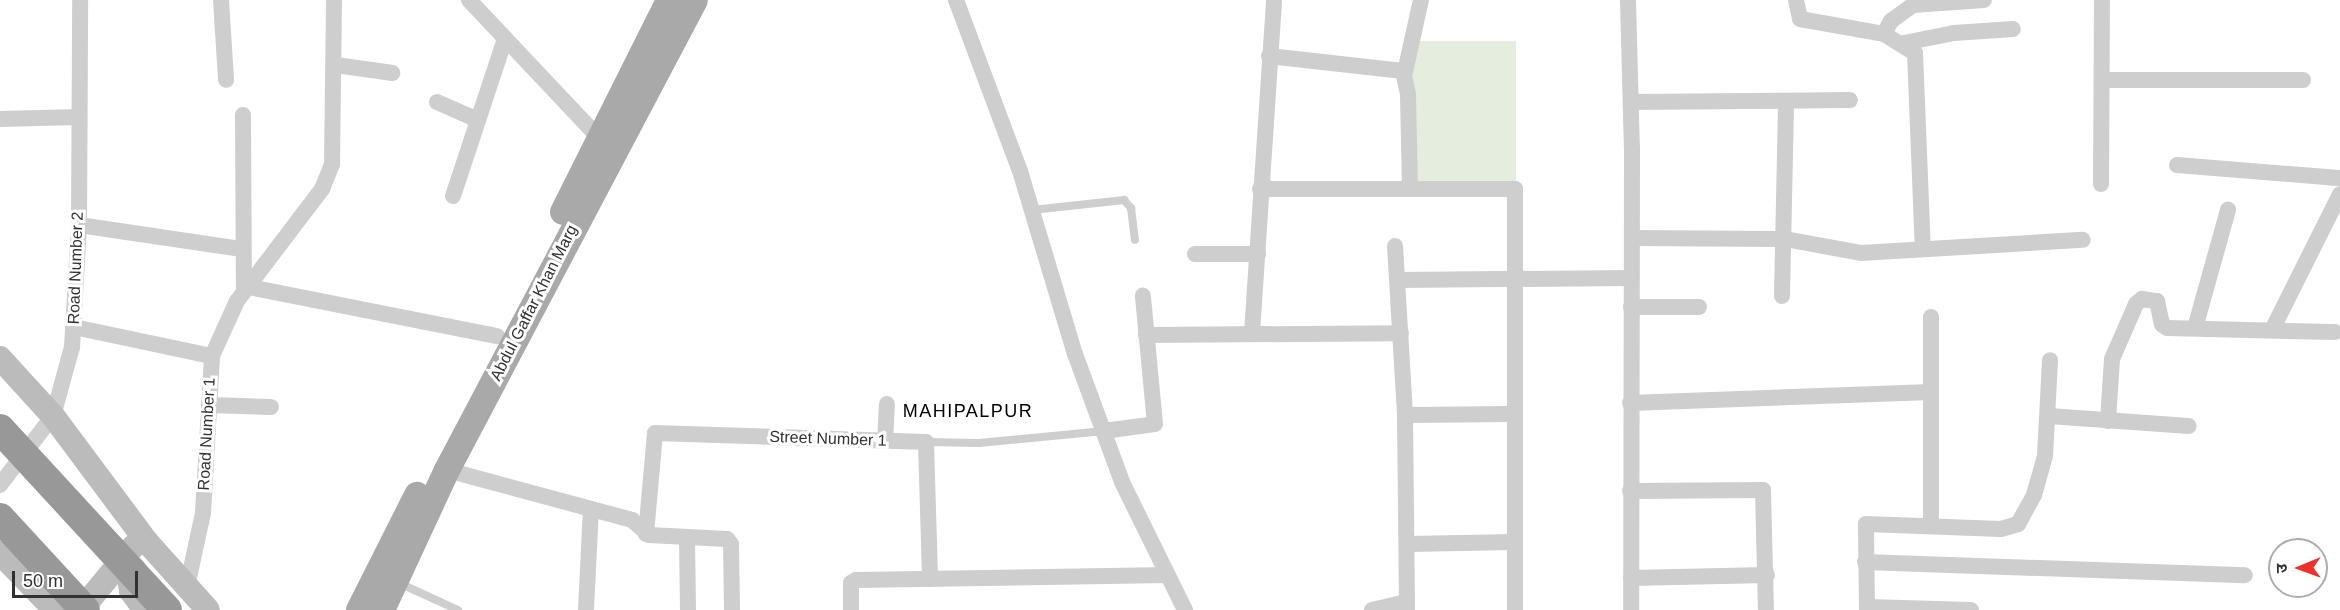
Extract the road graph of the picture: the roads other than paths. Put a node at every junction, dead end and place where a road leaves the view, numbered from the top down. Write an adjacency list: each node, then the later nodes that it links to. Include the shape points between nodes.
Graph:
1 (80, 0): 30 (street, Road Number 2)
2 (221, 0): 22 (street)
3 (334, 0): 19 (street, Road Number 1)
4 (469, 0): 16 (street)
5 (669, 0): 33 (main road, Abdul Gaffar Khan Marg)
6 (695, 0): 88 (main road, Abdul Gaffar Khan Marg)
7 (956, 0): 41 (street)
8 (1274, 0): 18 (street)
9 (1421, 0): 20 (street)
10 (1628, 0): 28 (street)
11 (1796, 0): 15 (street, via 1796,15 1802,20)
12 (1984, 0): 15 (street, via 1913,5 1891,21)
13 (2102, 0): 23 (street)
14 (2013, 29): 17 (street, via 1944,34)
15 (1884, 34): 17 (street)
16 (505, 39): 32 (street); 33 (street)
17 (1904, 43): 50 (street, via 1917,60)
18 (1269, 56): 20 (street); 37 (street)
19 (336, 65): 21 (street); 56 (street, Road Number 1, via 335,136 327,177)
20 (1405, 72): 38 (street)
21 (392, 73)
22 (226, 80)
23 (2102, 80): 24 (street); 36 (street)
24 (2303, 80)
25 (1850, 100): 26 (street)
26 (1786, 101): 28 (street); 45 (street)
27 (437, 102): 32 (street)
28 (1631, 102): 44 (street)
29 (243, 115): 49 (street)
30 (79, 117): 31 (street); 43 (street, Road Number 2)
31 (0, 119)
32 (478, 120): 40 (street)
33 (597, 136): 69 (main road, Abdul Gaffar Khan Marg, via 565,208)
34 (2177, 165): 35 (street)
35 (2340, 178)
36 (2101, 184)
37 (1260, 189): 38 (street); 52 (street)
38 (1410, 189): 53 (street, via 1515,189)
39 (2340, 194): 64 (street)
40 (453, 196)
41 (1032, 210): 46 (lane, via 1094,201 1129,201); 85 (street, via 1075,354)
42 (2228, 210): 63 (street)
43 (79, 225): 49 (street); 62 (street, Road Number 2)
44 (1632, 238): 45 (street); 54 (street)
45 (1785, 239): 50 (street, via 1861,253); 58 (street)
46 (1135, 240)
47 (2083, 240): 50 (street)
48 (1395, 246): 55 (street)
49 (242, 249): 56 (street, via 242,280)
50 (1923, 249)
51 (1195, 254): 52 (street)
52 (1258, 254): 66 (street)
53 (1514, 278): 54 (street); 55 (street); 78 (street)
54 (1631, 278): 59 (street)
55 (1397, 279): 67 (street)
56 (249, 284): 69 (street); 70 (street, Road Number 1, via 225,323)
57 (1143, 296): 68 (street)
58 (1782, 296)
59 (1631, 307): 60 (street); 74 (street)
60 (1699, 307)
61 (1931, 317): 73 (street)
62 (74, 327): 70 (street); 80 (street, Road Number 2)
63 (2195, 328): 64 (street); 82 (street, via 2164,327 2157,301 2138,300 2112,358)
64 (2272, 330): 65 (street)
65 (2335, 332)
66 (1252, 333): 67 (street); 68 (street)
67 (1401, 333): 79 (street)
68 (1146, 335): 85 (street, via 1155,426)
69 (497, 336): 110 (main road, Abdul Gaffar Khan Marg)
70 (212, 356): 76 (street, Road Number 1)
71 (0, 358): 80 (main road)
72 (2050, 360): 81 (street)
73 (1931, 392): 74 (street); 93 (street)
74 (1630, 403): 90 (street)
75 (887, 404): 86 (street)
76 (209, 405): 77 (street); 107 (street, Road Number 1, via 203,513)
77 (271, 406)
78 (1513, 414): 79 (street); 97 (street)
79 (1405, 415): 98 (street)
80 (53, 416): 89 (street); 95 (main road)
81 (2049, 416): 82 (street); 93 (street, via 2040,477 2018,524 2001,529)
82 (2108, 421): 83 (street)
83 (2189, 426)
84 (0, 429): 115 (highway, bridge)
85 (1104, 431): 87 (lane, Street Number 1, via 979,443); 101 (street, via 1122,482)
86 (885, 441): 87 (street, Street Number 1); 94 (street, Street Number 1, via 655,433)
87 (926, 442): 105 (street)
88 (447, 470): 91 (street); 106 (main road, Abdul Gaffar Khan Marg)
89 (0, 485)
90 (1630, 491): 102 (street, via 1763,490); 104 (street)
91 (591, 509): 94 (street, via 638,522); 118 (street)
92 (0, 518): 113 (highway, bridge)
93 (1930, 526): 100 (street, via 1866,524)
94 (646, 534): 96 (street)
95 (145, 539): 107 (main road); 112 (main road); 114 (main road, via 129,578 137,602)
96 (687, 539): 119 (street); 120 (street, via 731,542)
97 (1514, 542): 98 (street); 124 (street)
98 (1408, 544): 108 (street)
99 (0, 553): 111 (main road)
100 (1865, 562): 103 (street); 109 (street)
101 (1167, 575): 105 (street); 122 (street)
102 (1767, 575): 104 (street); 126 (street)
103 (2245, 576)
104 (1631, 578): 125 (street)
105 (930, 579): 121 (street, via 852,582)
106 (396, 582): 110 (main road, Abdul Gaffar Khan Marg); 117 (lane)
107 (187, 587): 116 (main road)
108 (1407, 606): 123 (street)
109 (1867, 608): 127 (street)
110 (377, 609)
111 (55, 610)
112 (81, 610)
113 (86, 610)
114 (145, 610)
115 (167, 610)
116 (208, 610)
117 (458, 610)
118 (586, 610)
119 (688, 610)
120 (732, 610)
121 (851, 610)
122 (1185, 610)
123 (1372, 610)
124 (1515, 610)
125 (1631, 610)
126 (1766, 610)
127 (1971, 610)

